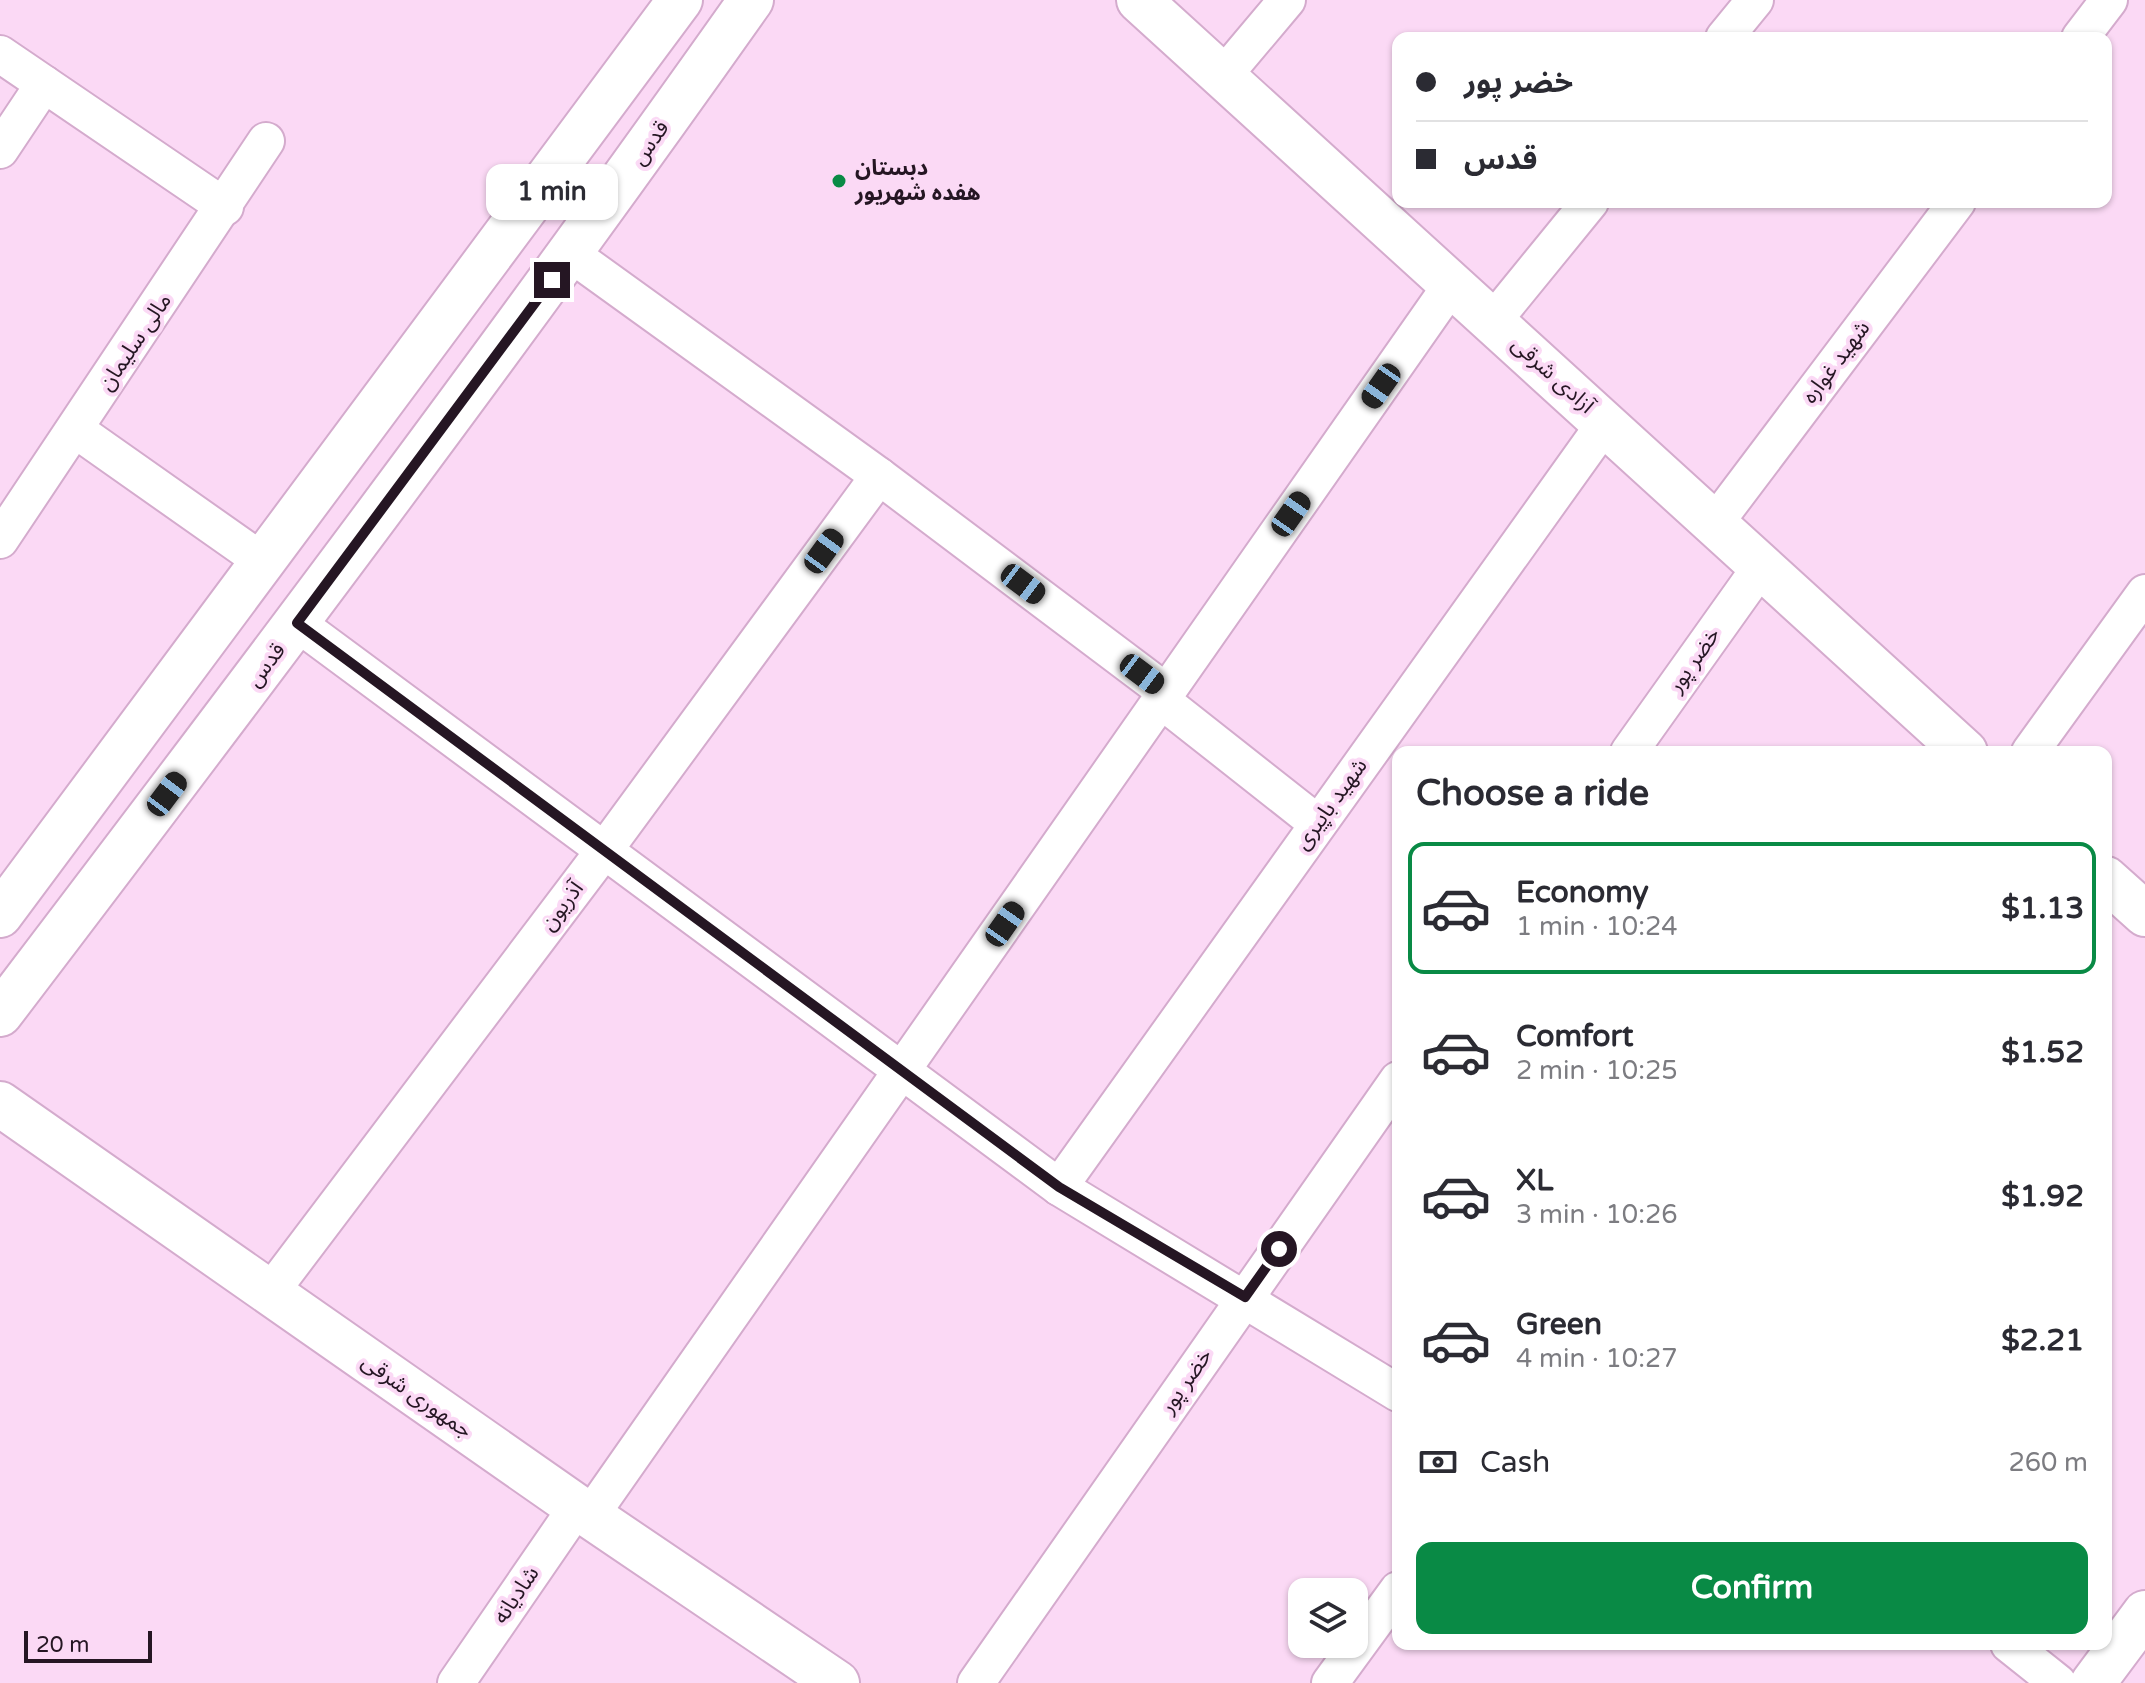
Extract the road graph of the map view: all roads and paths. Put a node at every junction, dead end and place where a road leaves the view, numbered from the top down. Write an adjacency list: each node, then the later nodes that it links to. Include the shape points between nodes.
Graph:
1 (651, 0): 11 (main road)
2 (680, 0): 11 (main road)
3 (751, 0): 19 (main road, قدس)
4 (1139, 0): 12 (main road, آزادی شرقی)
5 (1287, 0): 12 (street)
6 (1755, 0): 8 (street)
7 (2109, 0): 9 (street)
8 (1729, 32)
9 (2085, 32)
10 (0, 54): 13 (street)
11 (641, 54): 27 (main road)
12 (1223, 76): 20 (main road, آزادی شرقی)
13 (44, 84): 15 (street); 16 (street)
14 (266, 141): 16 (street, مالی سلیمان)
15 (0, 150)
16 (225, 207): 23 (street, مالی سلیمان)
17 (1585, 208): 21 (street)
18 (1952, 208): 25 (street, شهید غواره)
19 (571, 254): 24 (street); 30 (main road, قدس)
20 (1452, 284): 21 (main road, آزادی شرقی); 31 (street, شادیانه)
21 (1493, 321): 22 (main road, آزادی شرقی)
22 (1606, 422): 25 (main road, آزادی شرقی); 35 (street, شهید باپیری)
23 (76, 430): 26 (street, مالی سلیمان); 27 (street)
24 (879, 476): 31 (street); 36 (street, آذریون)
25 (1715, 523): 28 (main road, آزادی شرقی)
26 (0, 540)
27 (262, 561): 39 (main road)
28 (1760, 568): 32 (street, خضر پور); 33 (main road, آزادی شرقی)
29 (2145, 593): 34 (street)
30 (297, 623): 36 (street); 40 (main road, قدس)
31 (1164, 696): 35 (street); 41 (street, شادیانه)
32 (1633, 746)
33 (1958, 746)
34 (2034, 746)
35 (1317, 823): 44 (street, شهید باپیری)
36 (603, 852): 41 (street); 45 (street, آذریون)
37 (2112, 884): 38 (main road)
38 (2145, 914)
39 (0, 915)
40 (0, 1014)
41 (900, 1073): 44 (street); 48 (street, شادیانه)
42 (1392, 1089): 46 (street, خضر پور)
43 (0, 1104): 45 (main road, جمهوری شرقی)
44 (1059, 1187): 46 (street)
45 (269, 1294): 48 (main road, جمهوری شرقی)
46 (1245, 1297): 47 (street); 54 (street, خضر پور)
47 (1392, 1389)
48 (584, 1511): 52 (street, شادیانه); 53 (main road, جمهوری شرقی)
49 (1392, 1598): 55 (street)
50 (2145, 1613): 57 (main road)
51 (2017, 1650): 56 (street)
52 (456, 1683)
53 (837, 1683)
54 (976, 1683)
55 (1330, 1683)
56 (2058, 1683)
57 (2093, 1683)

